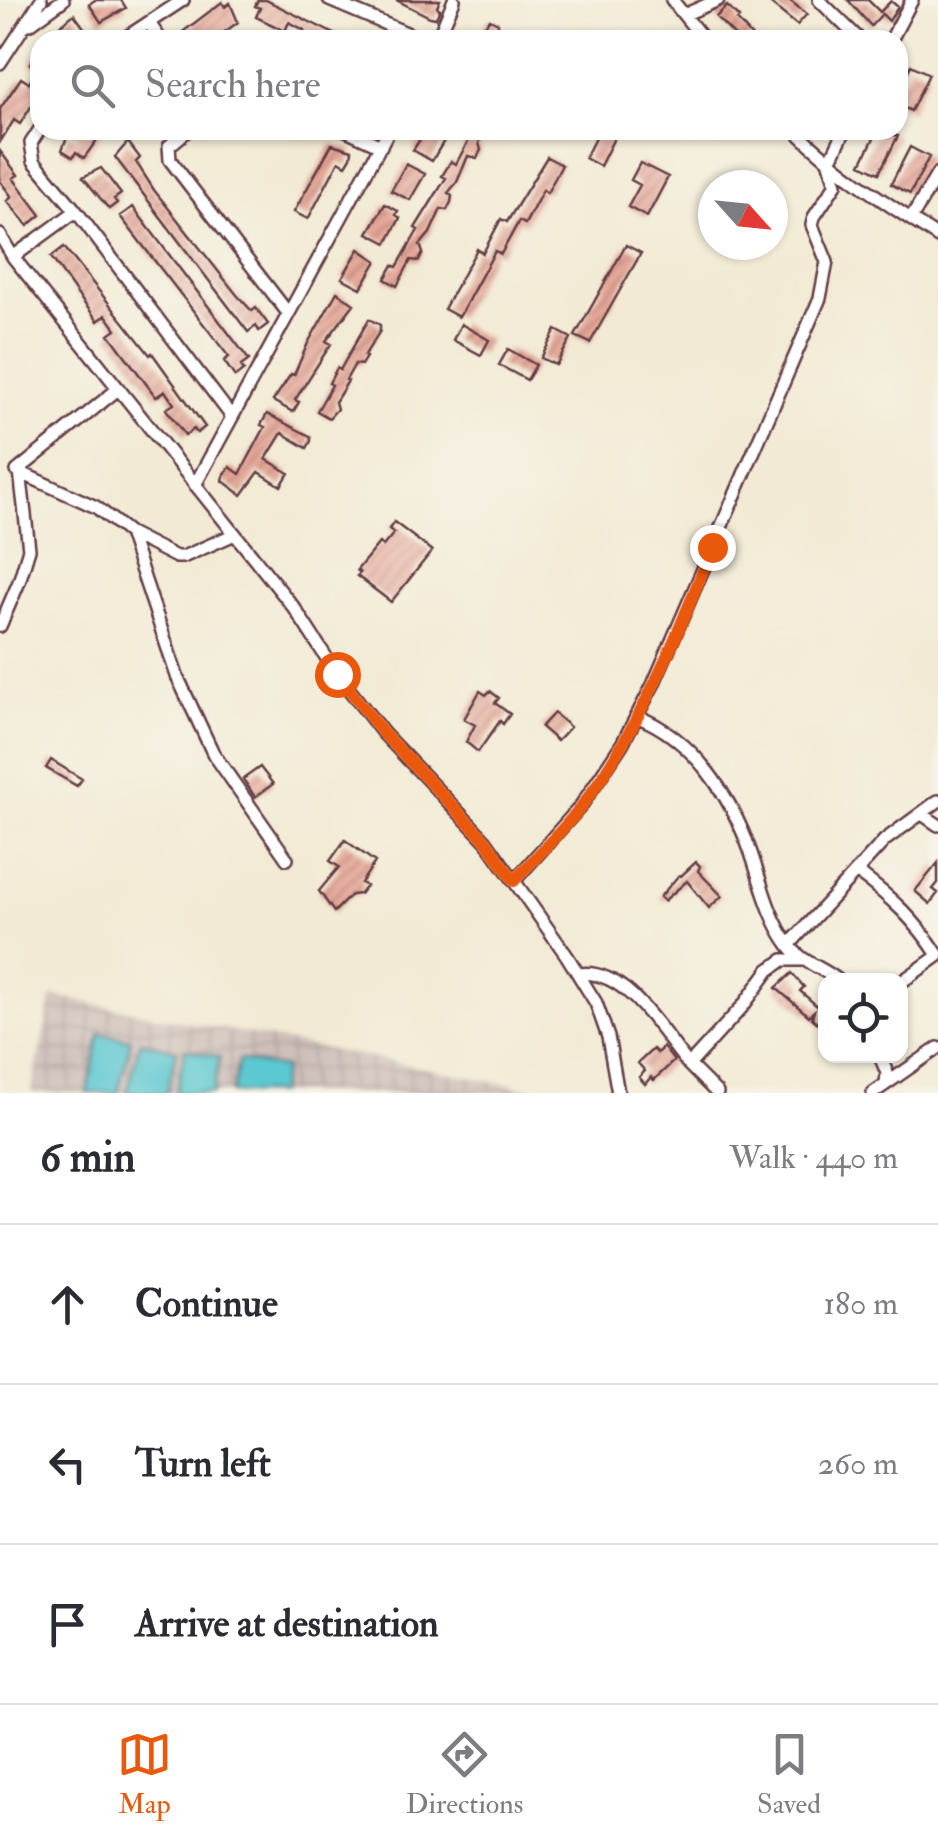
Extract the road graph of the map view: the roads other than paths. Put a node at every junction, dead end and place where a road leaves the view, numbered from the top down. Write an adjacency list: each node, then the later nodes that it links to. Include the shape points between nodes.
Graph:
1 (41, 0): 12 (street)
2 (63, 0): 12 (street)
3 (183, 0): 11 (street)
4 (329, 0): 15 (street)
5 (454, 0): 16 (street)
6 (672, 0): 10 (street)
7 (718, 0): 10 (street)
8 (819, 0): 17 (street)
9 (912, 0): 18 (street)
10 (686, 12)
11 (149, 22): 13 (street); 14 (street)
12 (22, 30): 19 (street)
13 (137, 30)
14 (154, 30)
15 (400, 30)
16 (441, 30)
17 (850, 30)
18 (896, 30)
19 (0, 63)
20 (33, 140): 29 (street, via 34,160)
21 (176, 140): 34 (street, via 169,146 170,160)
22 (367, 140): 26 (street)
23 (383, 140): 26 (street)
24 (805, 140): 27 (street)
25 (841, 140): 27 (street)
26 (380, 146): 34 (street)
27 (829, 163): 30 (street); 42 (street, via 836,184 812,226 827,262 820,298)
28 (938, 173): 30 (street)
29 (76, 211): 33 (street); 36 (street)
30 (911, 220): 32 (street)
31 (0, 235): 33 (street)
32 (938, 237)
33 (13, 258): 35 (street)
34 (288, 314): 36 (street)
35 (118, 389): 37 (street); 38 (street)
36 (232, 417): 38 (street)
37 (14, 470): 39 (street, via 96,508); 41 (street, via 29,549)
38 (195, 485): 40 (street)
39 (128, 534): 40 (street, via 183,557); 46 (street, via 177,676 213,753)
40 (235, 534): 48 (street, via 382,732 486,841)
41 (0, 626)
42 (636, 716): 48 (street, via 580,808); 49 (street, via 672,734 717,786)
43 (938, 801): 44 (street)
44 (922, 814): 45 (street); 47 (street, via 885,840)
45 (938, 825)
46 (286, 859)
47 (858, 873): 49 (street); 50 (street, via 894,901)
48 (514, 881): 53 (street)
49 (789, 945): 51 (street)
50 (938, 956): 54 (street)
51 (802, 960): 52 (street); 57 (street, via 783,960 769,970)
52 (826, 973)
53 (578, 974): 57 (street, via 612,980 645,1008); 59 (street, via 603,1019)
54 (908, 977)
55 (938, 1048): 58 (street)
56 (882, 1063): 58 (street)
57 (689, 1065): 60 (street)
58 (886, 1084): 61 (street)
59 (618, 1093)
60 (717, 1093)
61 (873, 1093)

